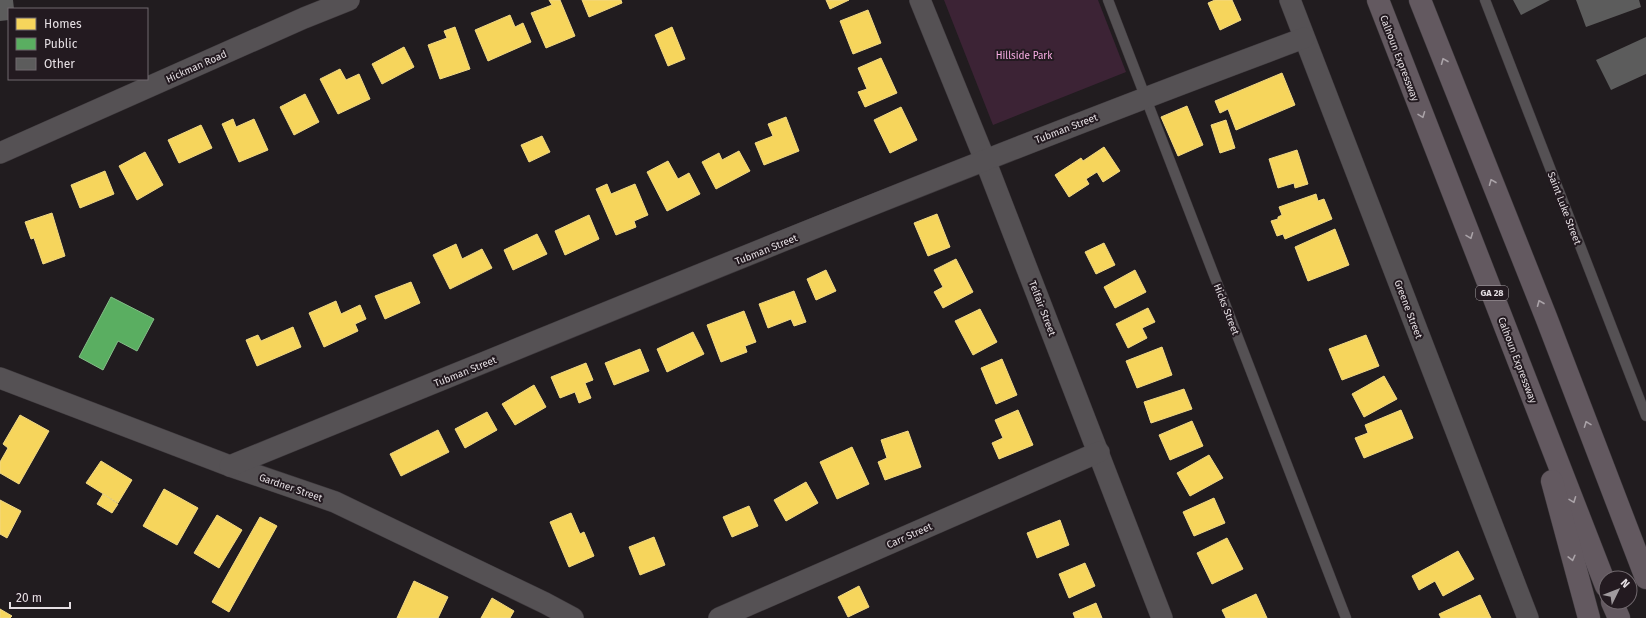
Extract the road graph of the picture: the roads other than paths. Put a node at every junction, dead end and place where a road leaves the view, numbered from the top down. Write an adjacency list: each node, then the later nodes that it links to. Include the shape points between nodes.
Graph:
1 (349, 0): 8 (street, Hickman Road)
2 (920, 0): 12 (street, Telfair Street)
3 (1108, 0): 10 (lane, Hicks Street)
4 (1290, 0): 9 (street, Greene Street)
5 (1378, 0): 14 (highway, Calhoun Expressway / GA 28, one-way to 14)
6 (1420, 0): 17 (highway, one-way to 6)
7 (1484, 0): 15 (lane, Saint Luke Street)
8 (303, 9): 11 (street, Hickman Road)
9 (1304, 38): 10 (street, Tubman Street); 26 (street, Greene Street)
10 (1146, 97): 12 (street, Tubman Street); 25 (lane, Hicks Street)
11 (0, 153)
12 (986, 160): 16 (street, Telfair Street); 18 (street, Tubman Street)
13 (0, 378): 18 (street, Gardner Street)
14 (1528, 385): 20 (highway, Calhoun Expressway / GA 28, one-way to 20); 27 (highway, one-way to 27)
15 (1646, 416)
16 (1099, 452): 23 (street, Carr Street); 24 (street, Telfair Street)
17 (1598, 452): 19 (highway); 21 (highway)
18 (230, 466): 22 (street, Gardner Street, via 335,502)
19 (1646, 565)
20 (1600, 570)
21 (1646, 578)
22 (573, 618)
23 (719, 618)
24 (1162, 618)
25 (1346, 618)
26 (1528, 618)
27 (1589, 618)

